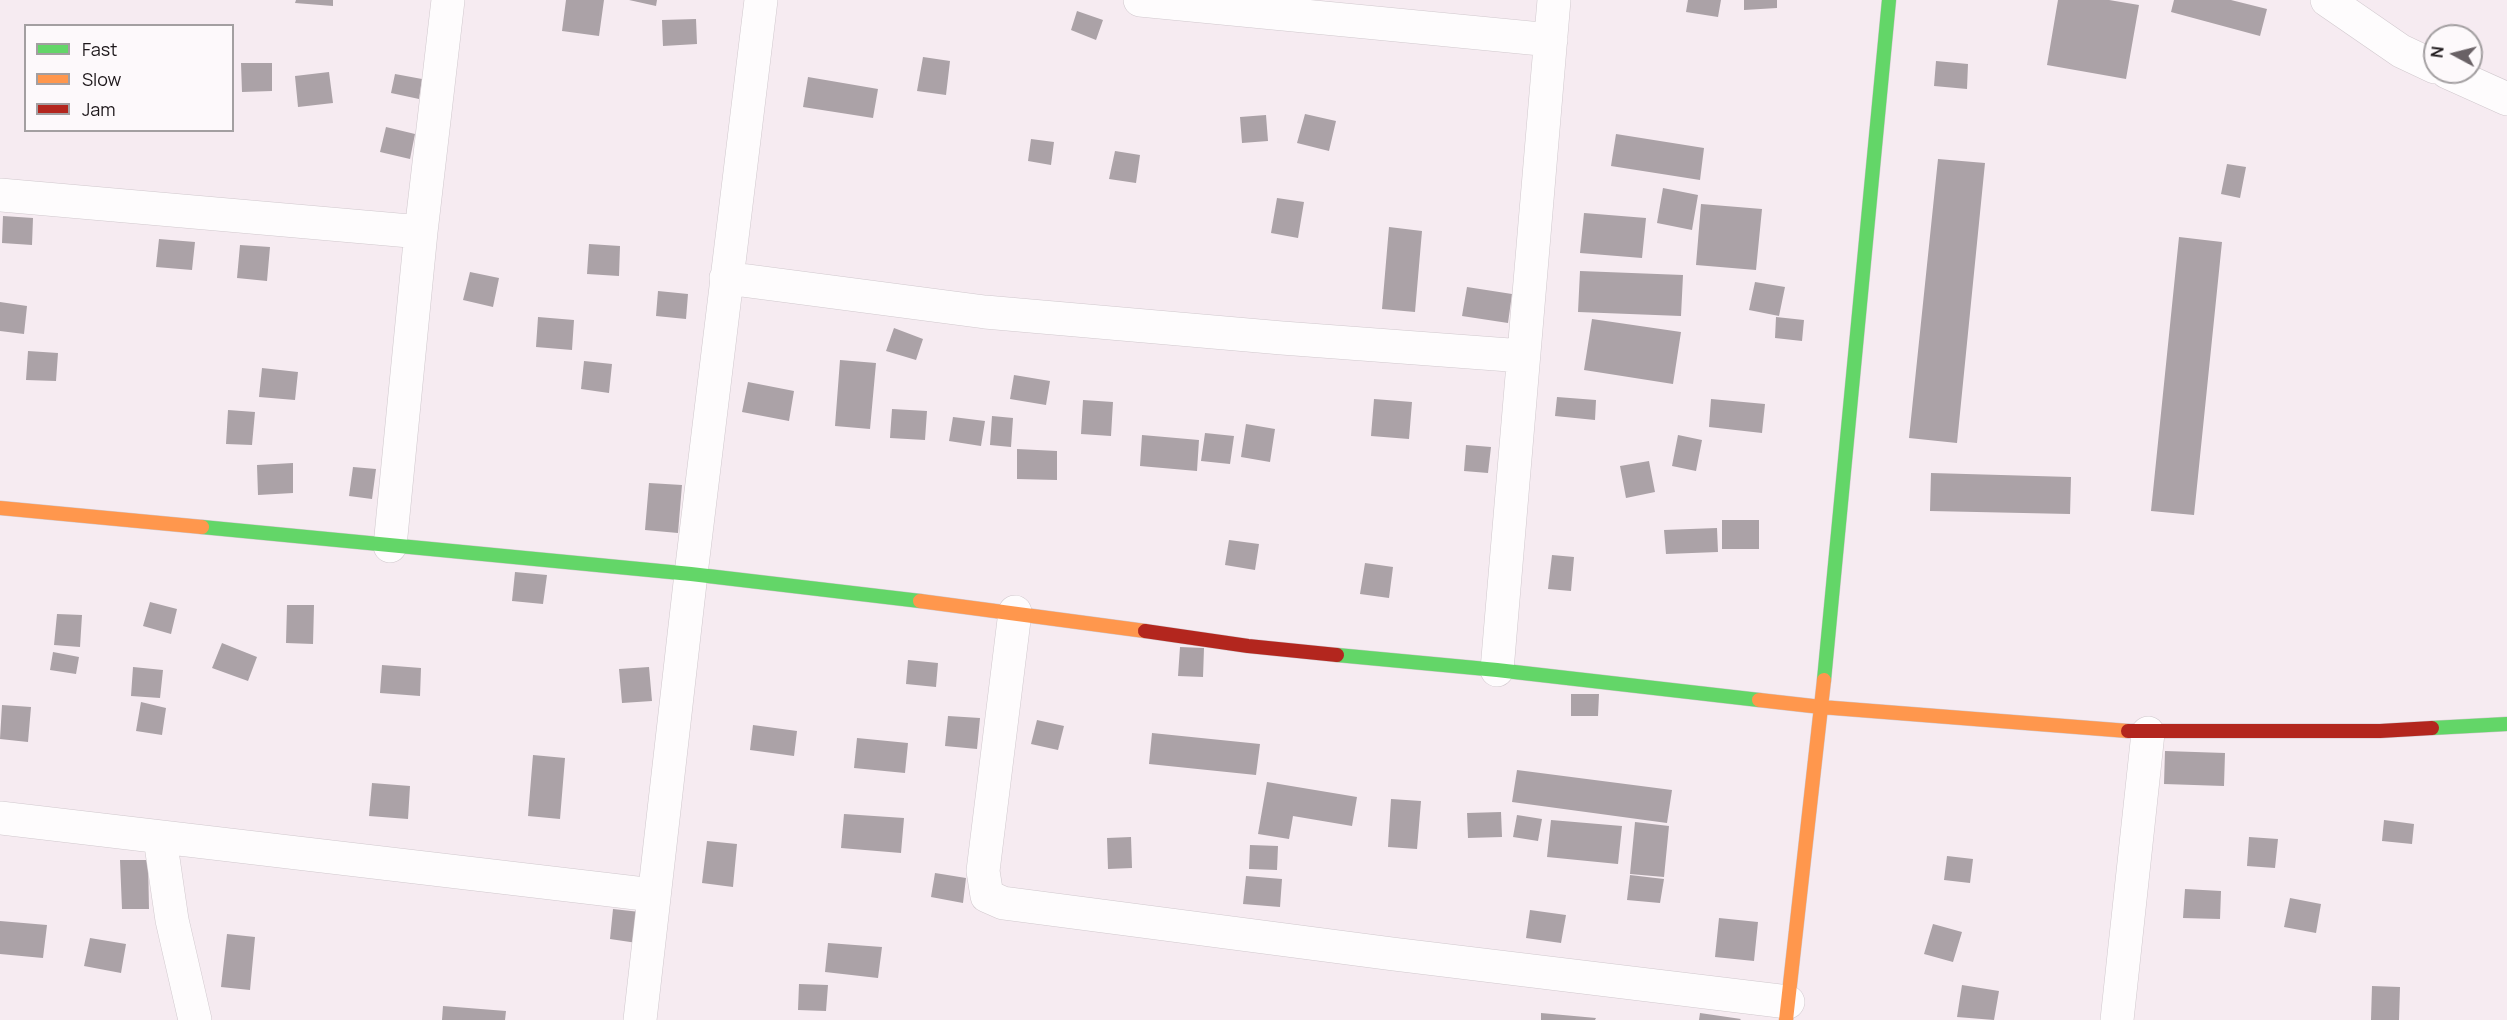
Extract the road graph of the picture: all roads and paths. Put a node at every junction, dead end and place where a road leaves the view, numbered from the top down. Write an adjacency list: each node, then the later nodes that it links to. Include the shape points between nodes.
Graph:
1 (448, 0): 12 (street)
2 (761, 0): 13 (street)
3 (1140, 0): 7 (street)
4 (1554, 0): 7 (street)
5 (1888, 0): 20 (street)
6 (2327, 0): 8 (street, via 2401,51)
7 (1551, 40): 14 (street)
8 (2423, 61)
9 (2474, 84): 10 (street)
10 (2507, 99)
11 (0, 195): 12 (street)
12 (421, 232): 16 (street)
13 (726, 278): 14 (street, via 997,313); 17 (street)
14 (1523, 356): 19 (street)
15 (0, 508): 16 (street)
16 (390, 546): 17 (street)
17 (691, 574): 18 (street); 25 (street)
18 (1016, 612): 19 (street, via 1248,646); 26 (street, via 983,871 987,896 1003,903)
19 (1497, 670): 20 (street)
20 (1821, 707): 22 (street); 26 (street)
21 (2507, 724): 22 (street, via 2380,731)
22 (2148, 733): 29 (street)
23 (0, 818): 24 (street)
24 (160, 838): 25 (street); 27 (street, via 172,920)
25 (653, 895): 28 (street)
26 (1787, 1011)
27 (195, 1020)
28 (640, 1020)
29 (2117, 1020)

